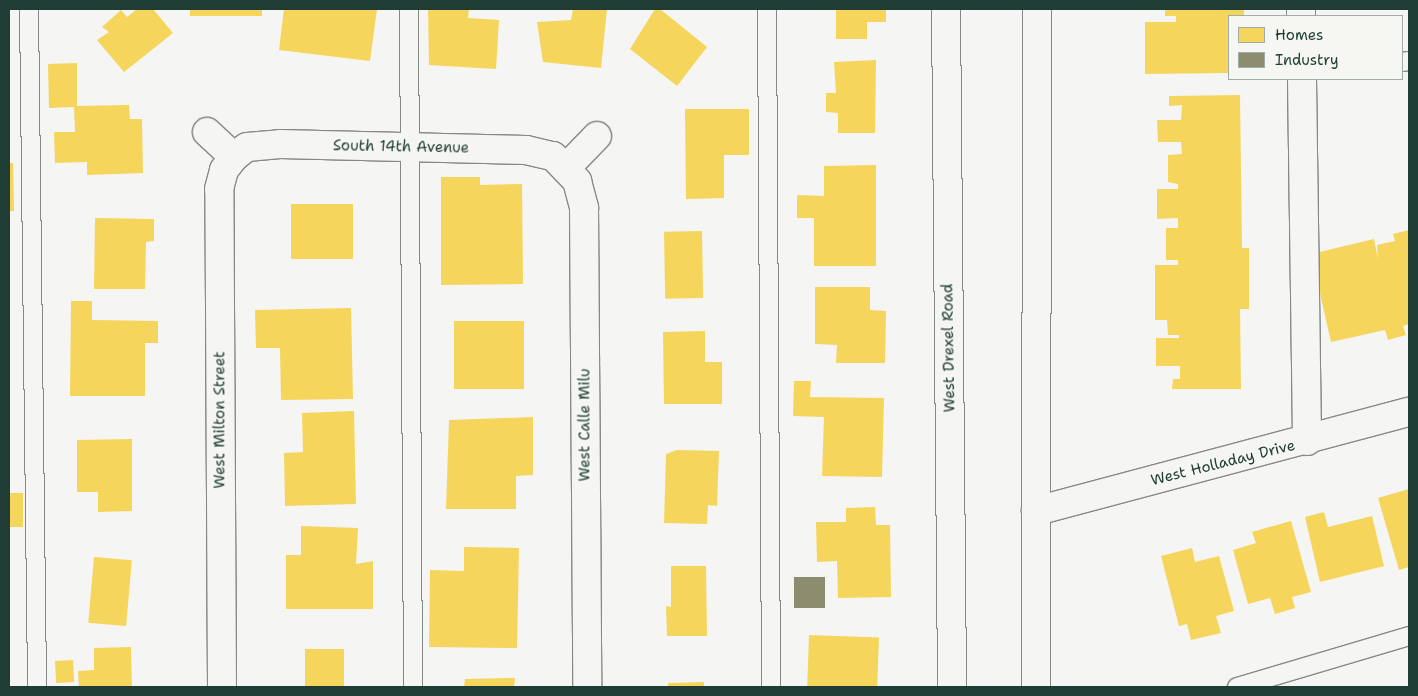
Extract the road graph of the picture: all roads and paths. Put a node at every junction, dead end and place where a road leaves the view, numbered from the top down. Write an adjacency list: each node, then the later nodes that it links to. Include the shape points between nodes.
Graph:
1 (30, 9): 16 (lane)
2 (409, 9): 9 (lane)
3 (767, 9): 20 (lane)
4 (946, 9): 21 (street, West Drexel Road)
5 (1036, 9): 14 (street)
6 (1302, 80): 13 (street)
7 (208, 132): 10 (street)
8 (598, 136): 11 (street)
9 (410, 147): 10 (street, South 14th Avenue, via 260,144 247,147); 11 (street, South 14th Avenue, via 526,150 554,156); 18 (lane)
10 (234, 157): 17 (street, West Milton Street, via 224,170 219,198)
11 (567, 167): 19 (street, West Calle Milu, via 578,181 584,208)
12 (1409, 412): 13 (street, West Holladay Drive)
13 (1307, 441): 14 (street, West Holladay Drive)
14 (1036, 511): 22 (street)
15 (1409, 636): 23 (lane)
16 (37, 687)
17 (222, 687)
18 (413, 687)
19 (587, 687)
20 (771, 687)
21 (952, 687)
22 (1036, 687)
23 (1237, 687)

